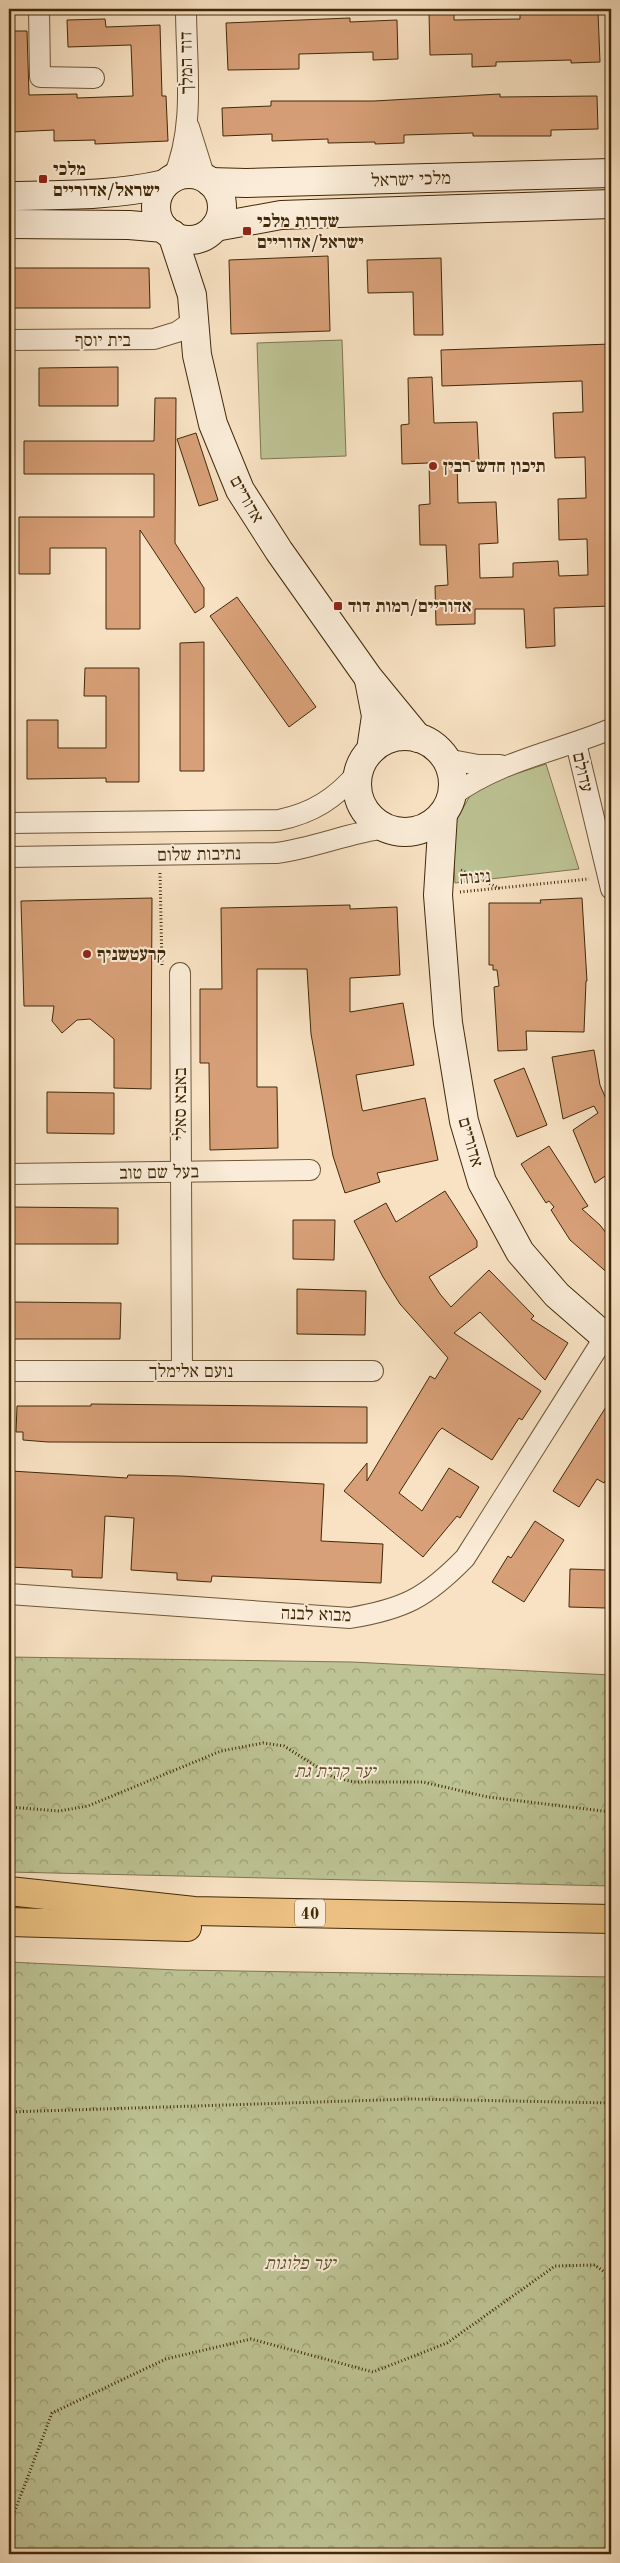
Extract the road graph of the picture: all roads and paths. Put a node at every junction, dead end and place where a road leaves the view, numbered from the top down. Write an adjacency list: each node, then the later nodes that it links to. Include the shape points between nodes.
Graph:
1 (39, 9): 3 (street, via 40,77)
2 (186, 9): 4 (street, דוד המלך)
3 (94, 78)
4 (187, 118): 6 (street, דוד המלך); 7 (street, דוד המלך, via 181,156)
5 (611, 173): 6 (street, מלכי ישראל, via 246,183)
6 (208, 180): 7 (street, via 187,174); 11 (street, via 219,194 221,203 220,218)
7 (169, 181): 8 (street, via 137,190); 12 (street, via 156,206 159,220)
8 (9, 196)
9 (611, 204): 11 (street, מלכי ישראל, via 281,215)
10 (9, 224): 12 (street, via 129,225)
11 (211, 230): 12 (street, via 190,239); 13 (street, אדוריים)
12 (168, 231): 13 (street, אדוריים)
13 (193, 308): 14 (street, בית יוסף, via 177,332 162,338); 15 (street, אדוריים, via 203,385 213,424 240,490)
14 (9, 340)
15 (368, 677): 17 (street, אדוריים); 20 (street, אדוריים, via 376,716)
16 (611, 729): 18 (street)
17 (418, 738): 19 (street, via 434,746); 20 (street, via 393,738)
18 (576, 743): 21 (street); 30 (street, עדולם)
19 (446, 759): 21 (street, via 478,765); 22 (street, via 453,777)
20 (365, 761): 23 (street, נתיבות שלום, via 343,791 329,801 295,817 279,820); 24 (street, via 357,785 360,801 373,821)
21 (507, 765): 22 (street, via 474,780)
22 (447, 805): 24 (street, via 425,828); 31 (street, אדוריים)
23 (9, 823)
24 (394, 831): 25 (street, נתיבות שלום, via 362,831 306,848 276,853); 31 (street, אדוריים, via 415,842)
25 (159, 855): 26 (street, נתיבות שלום); 32 (path, via 162,974)
26 (9, 857)
27 (456, 865): 29 (path, נינוה)
28 (588, 873): 29 (path, נינוה, via 590,880)
29 (501, 889): 31 (path, נינוה)
30 (611, 889)
31 (445, 894): 36 (street, אדוריים, via 448,1023 464,1121 482,1182 520,1252 557,1295)
32 (180, 974): 34 (street, באבא סאלי)
33 (310, 1170): 34 (street, בעל שם טוב)
34 (181, 1171): 35 (street, בעל שם טוב); 38 (street, באבא סאלי)
35 (9, 1174)
36 (608, 1340): 40 (street, מבוא לבנה, via 465,1558 420,1598 388,1612 350,1618)
37 (9, 1370): 38 (street, נועם אלימלך)
38 (182, 1371): 39 (street, נועם אלימלך)
39 (373, 1371)
40 (9, 1594)
41 (9, 1807): 42 (path, via 59,1811 88,1806 221,1751 263,1744 284,1746 333,1777 354,1782 424,1782 488,1797)
42 (611, 1812)
43 (9, 1892): 44 (highway, 40, via 194,1911)
44 (611, 1919)
45 (9, 1922): 46 (highway, 40)
46 (611, 1938)
47 (611, 2103): 48 (path, via 412,2099)
48 (9, 2112)
49 (611, 2276): 50 (path, via 595,2265 555,2266 447,2342 373,2372 251,2339 166,2359 52,2413 14,2513)
50 (9, 2516)

